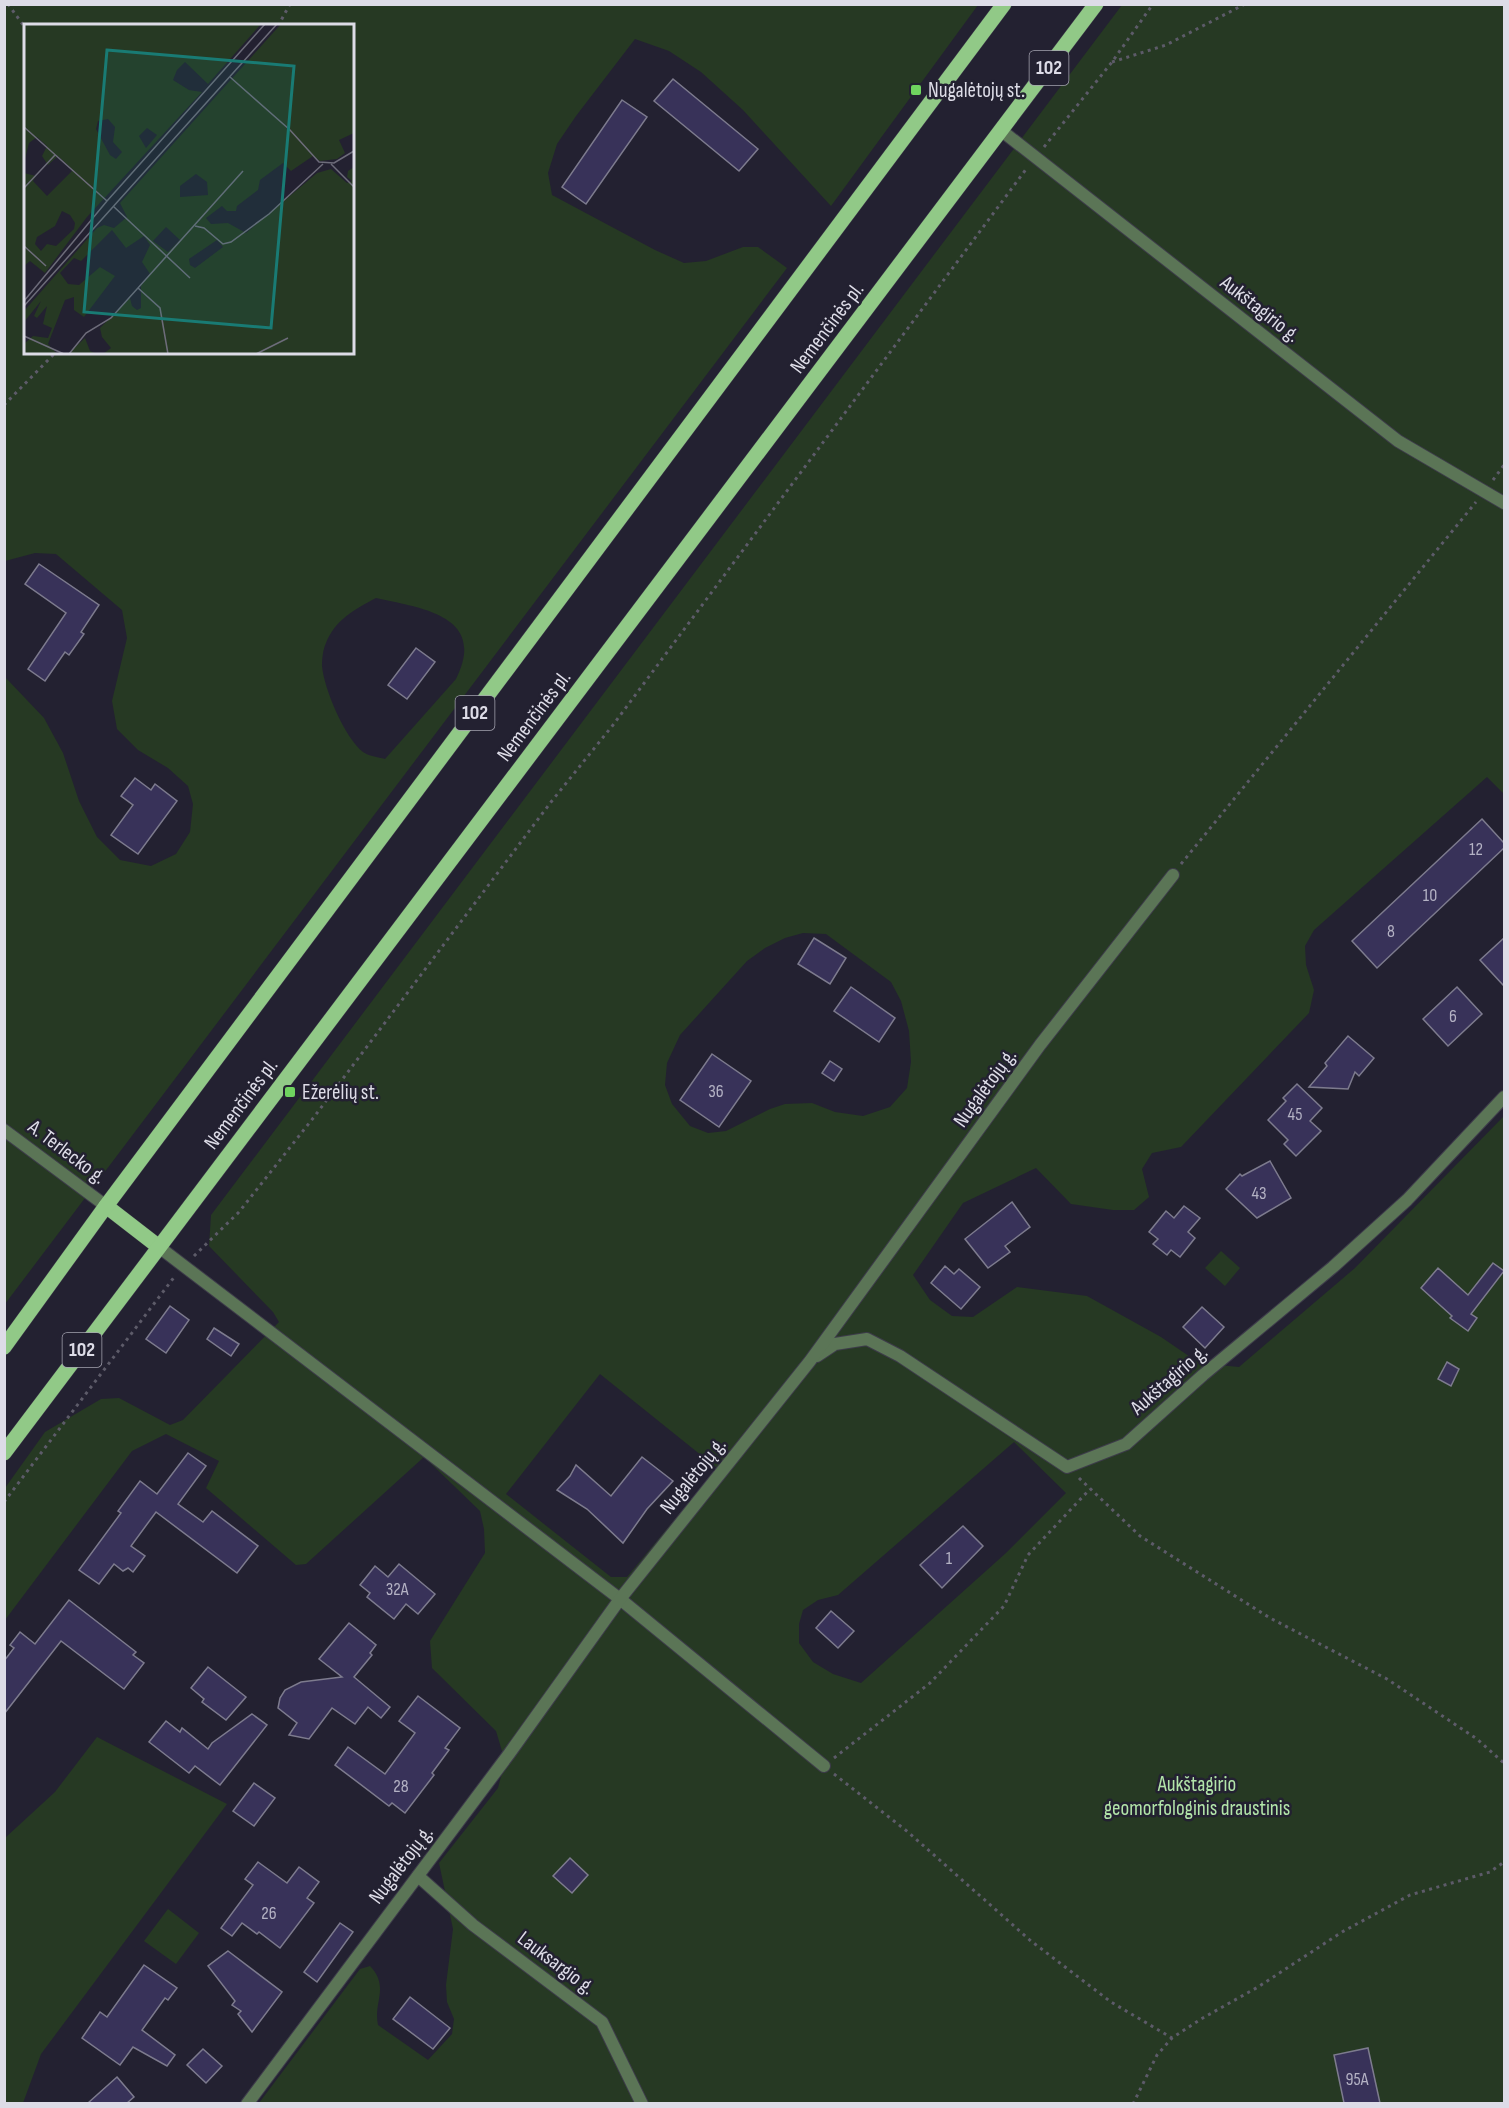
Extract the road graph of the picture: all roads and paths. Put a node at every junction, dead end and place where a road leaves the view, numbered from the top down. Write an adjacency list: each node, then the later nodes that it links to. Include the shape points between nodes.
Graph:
1 (8, 4): 8 (path)
2 (290, 4): 7 (path)
3 (1004, 4): 20 (main road, 102)
4 (1096, 4): 10 (main road, Nemenčinės pl. / 102)
5 (1153, 4): 9 (path)
6 (1245, 4): 9 (path, via 1166,45)
7 (279, 24)
8 (24, 26)
9 (1112, 62): 11 (path)
10 (1002, 131): 11 (street, Aukštagirio g.); 21 (main road, Nemenčinės pl. / 102)
11 (1035, 158): 15 (street, Aukštagirio g., via 1398,441); 22 (path, via 314,1117 238,1212)
12 (54, 354): 13 (path)
13 (4, 405)
14 (1504, 465): 15 (path)
15 (1485, 492): 16 (street, Aukštagirio g.); 17 (path)
16 (1504, 503)
17 (1173, 875): 24 (street, Nugalėtojų g., via 1040,1045)
18 (1504, 1097): 26 (street, Aukštagirio g., via 1407,1200 1126,1444)
19 (4, 1130): 20 (street, A. Terlecko g.)
20 (106, 1206): 21 (main road); 23 (main road, 102)
21 (159, 1247): 22 (street); 25 (main road, Nemenčinės pl. / 102)
22 (183, 1266): 28 (path); 29 (street)
23 (4, 1347)
24 (810, 1361): 26 (street, via 835,1344 867,1339 900,1356); 29 (street, Nugalėtojų g.)
25 (4, 1453)
26 (1067, 1467): 27 (path)
27 (1090, 1489): 30 (path, via 1140,1536 1270,1618 1387,1679 1477,1739); 31 (path, via 1028,1555 1004,1606 930,1683)
28 (4, 1502)
29 (620, 1599): 31 (street); 33 (street, Nugalėtojų g.)
30 (1504, 1764)
31 (824, 1766): 34 (path, via 908,1832 1031,1941 1111,2002)
32 (1504, 1862): 34 (path, via 1490,1872 1410,1895 1342,1932)
33 (418, 1876): 35 (street, Nugalėtojų g.); 36 (street, Lauksargio g., via 473,1925 602,2022)
34 (1172, 2038): 37 (path, via 1157,2055)
35 (247, 2103)
36 (642, 2103)
37 (1133, 2103)

